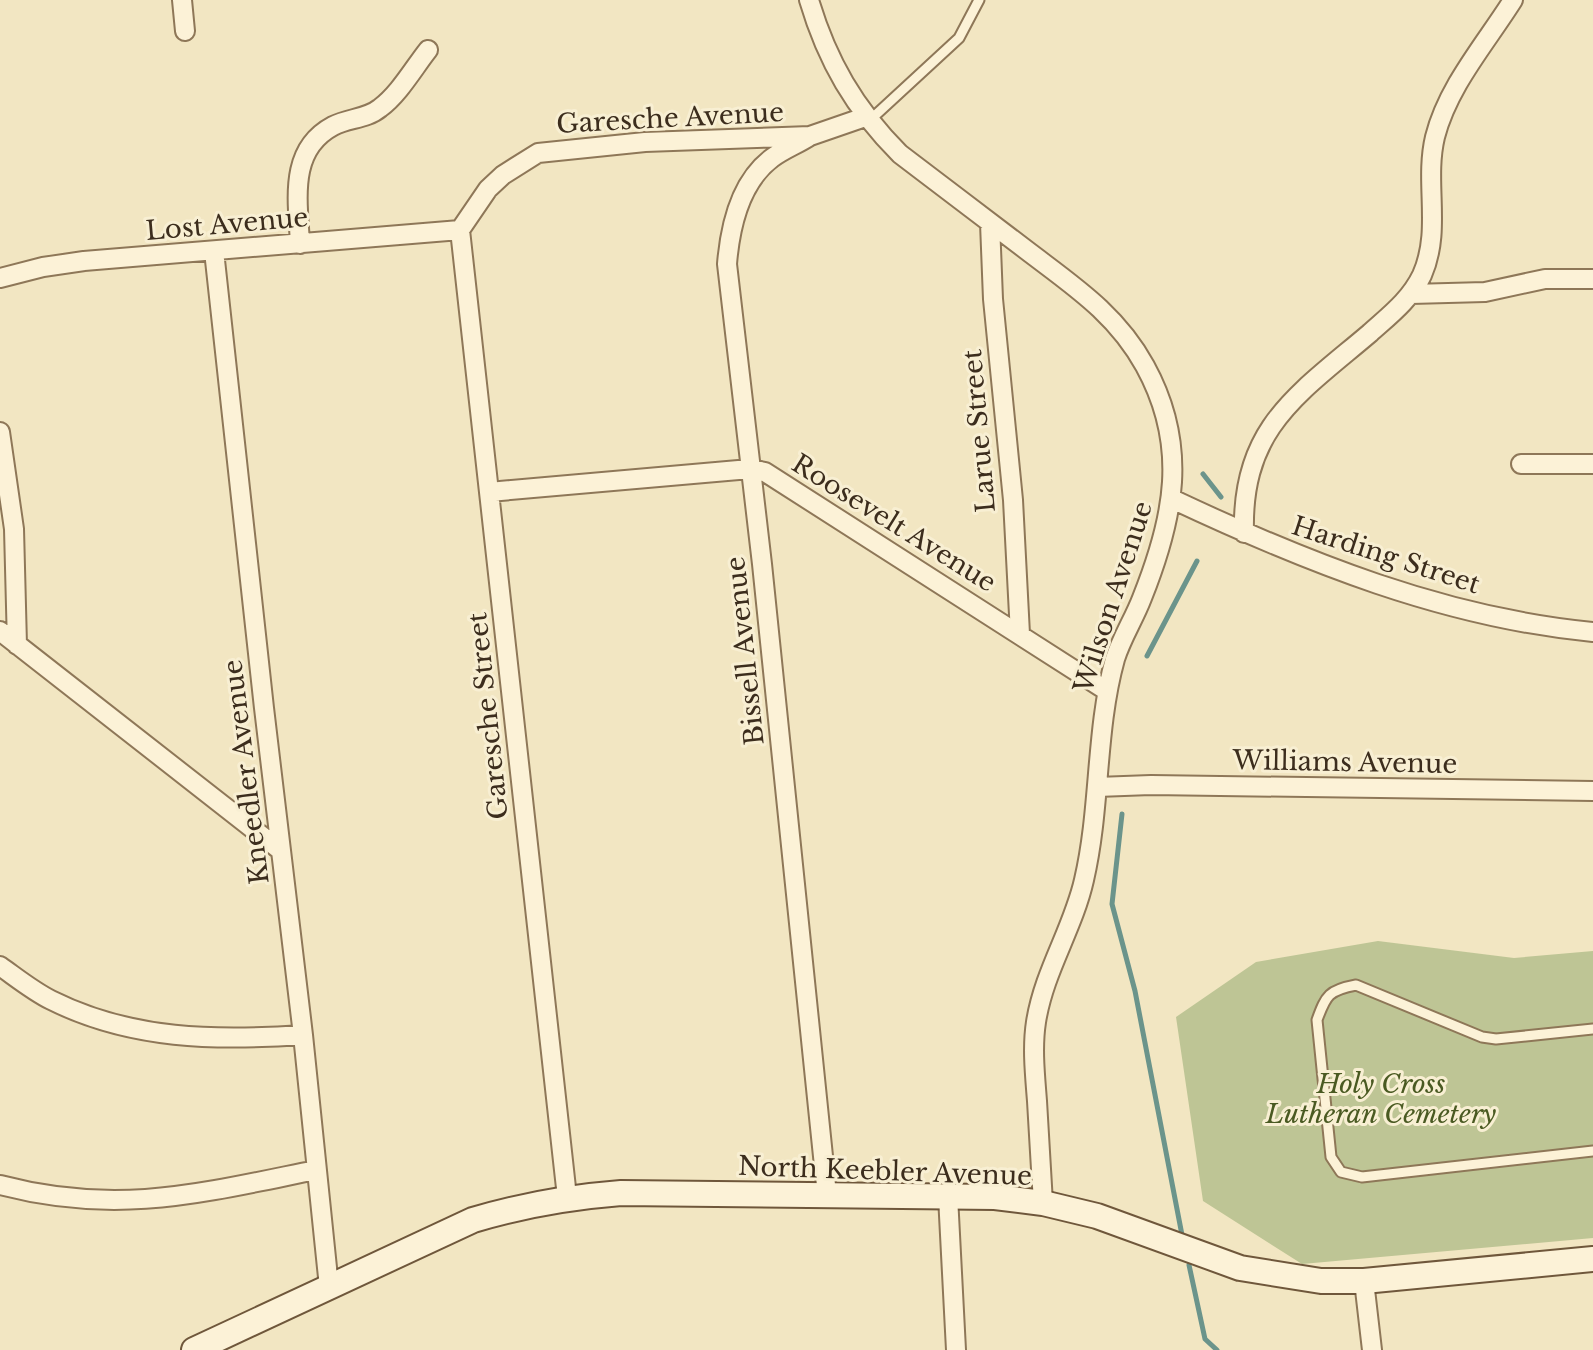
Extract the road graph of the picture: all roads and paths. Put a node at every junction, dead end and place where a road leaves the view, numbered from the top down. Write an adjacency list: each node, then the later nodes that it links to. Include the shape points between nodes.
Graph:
1 (182, 0): 5 (street)
2 (809, 0): 7 (street, Wilson Avenue, via 830,59)
3 (979, 0): 7 (lane, via 959,38)
4 (1513, 0): 15 (street, via 1477,52 1436,135 1430,253)
5 (185, 31)
6 (428, 50): 11 (street, via 380,108 333,126 309,148 297,178)
7 (867, 119): 8 (street, Garesche Avenue); 9 (street, Wilson Avenue, via 900,154)
8 (810, 136): 10 (street, Garesche Avenue, via 645,142 538,153 488,189); 19 (street, Bissell Avenue, via 771,158 753,179 733,220 729,242 727,264)
9 (990, 223): 21 (street, Wilson Avenue, via 1104,309 1133,346 1160,400 1169,432); 25 (street, Larue Street)
10 (460, 230): 11 (street, Lost Avenue); 20 (street, Garesche Street)
11 (300, 244): 12 (street, Lost Avenue)
12 (214, 251): 13 (street, Lost Avenue, via 84,261); 30 (street, Kneedler Avenue)
13 (0, 278)
14 (1593, 279): 15 (street, via 1545,279 1485,292)
15 (1411, 294): 22 (street, via 1276,418 1253,461)
16 (0, 432): 26 (street, via 14,529)
17 (1521, 464): 18 (street)
18 (1593, 464)
19 (750, 469): 20 (street, Roosevelt Avenue); 25 (street, Roosevelt Avenue, via 765,472); 37 (street, Bissell Avenue)
20 (489, 492): 39 (street, Garesche Street)
21 (1172, 499): 22 (street, Harding Street); 27 (street, Wilson Avenue, via 1156,563 1121,640)
22 (1244, 533): 24 (street, Harding Street, via 1310,561 1454,607)
23 (0, 631): 26 (street)
24 (1593, 632)
25 (1020, 634): 27 (street, Roosevelt Avenue)
26 (17, 645): 30 (street)
27 (1107, 691): 28 (street, Wilson Avenue)
28 (1097, 787): 29 (street, Williams Avenue); 40 (street, Wilson Avenue, via 1083,884 1048,974 1036,1025)
29 (1593, 791)
30 (280, 850): 33 (street, Kneedler Avenue)
31 (0, 966): 33 (street, via 49,1000 128,1028 200,1039)
32 (1593, 1029): 34 (lane, via 1482,1037 1356,985 1336,989 1324,1000 1317,1020 1331,1157 1341,1172 1362,1177)
33 (303, 1035): 35 (street, Kneedler Avenue)
34 (1593, 1151)
35 (316, 1170): 36 (street, via 151,1200 66,1198); 43 (street, Kneedler Avenue)
36 (0, 1185)
37 (827, 1195): 38 (street, North Keebler Avenue); 39 (street, North Keebler Avenue)
38 (948, 1196): 40 (street, North Keebler Avenue); 45 (street)
39 (567, 1197): 43 (street, North Keebler Avenue, via 473,1220)
40 (1043, 1203): 42 (street, North Keebler Avenue, via 1097,1216 1240,1268)
41 (1593, 1259): 42 (street, North Keebler Avenue)
42 (1364, 1281): 46 (street)
43 (329, 1287): 44 (street, North Keebler Avenue)
44 (194, 1350)
45 (956, 1350)
46 (1372, 1350)

